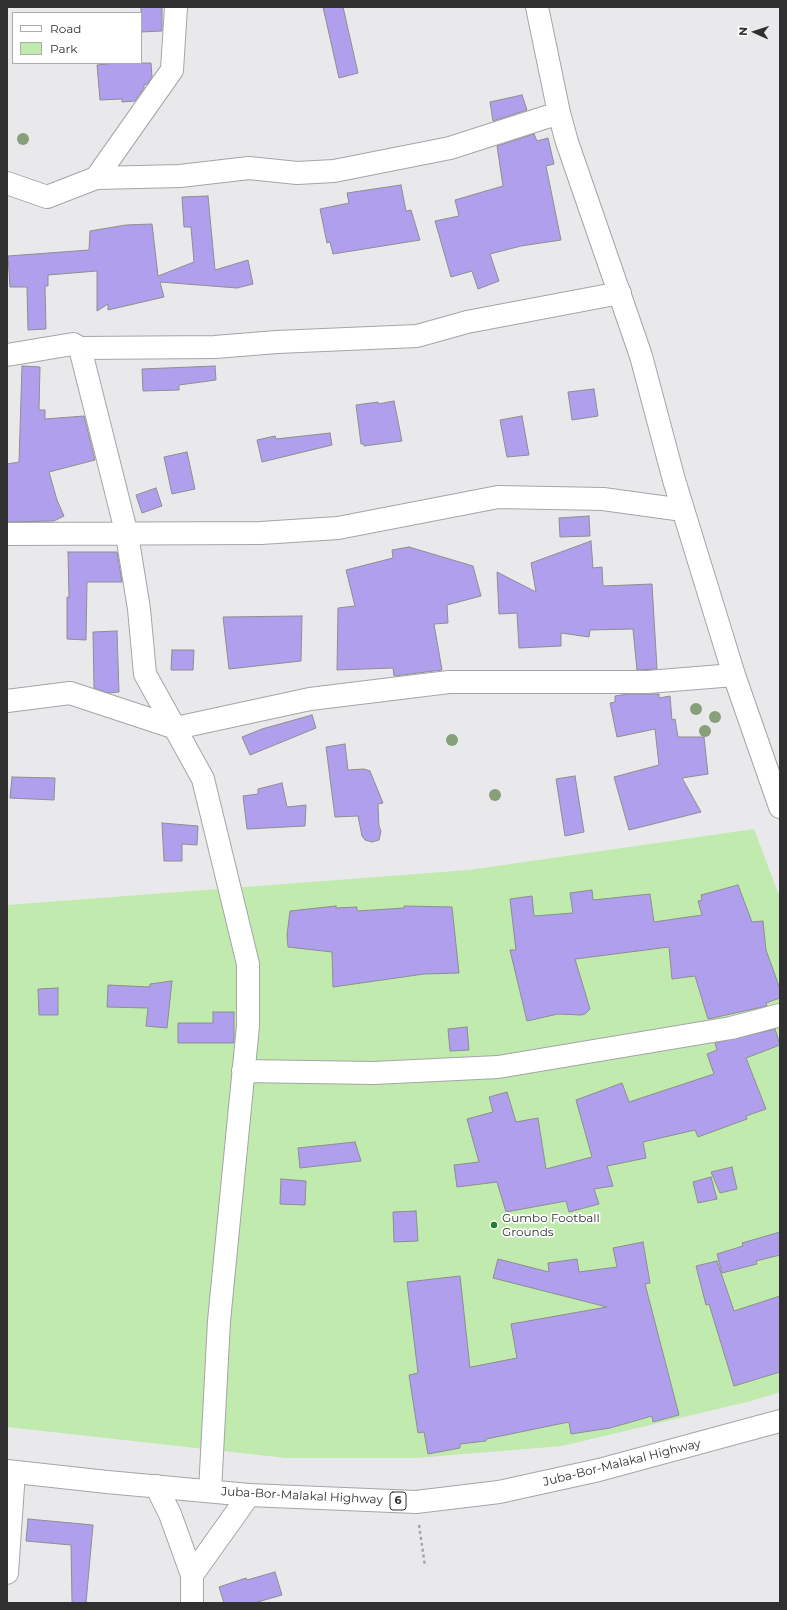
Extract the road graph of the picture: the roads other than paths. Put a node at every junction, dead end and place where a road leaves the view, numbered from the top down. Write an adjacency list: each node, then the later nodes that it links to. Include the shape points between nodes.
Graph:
1 (176, 7): 4 (street, via 172,70)
2 (537, 7): 3 (street)
3 (559, 113): 4 (street, via 450,148 334,172 297,173 249,168 180,176); 6 (street)
4 (96, 178): 5 (street, via 47,197)
5 (7, 183)
6 (620, 292): 7 (street, via 467,322 417,336 215,347); 9 (street, via 641,356)
7 (80, 348): 8 (street, via 73,344); 11 (street)
8 (7, 355)
9 (683, 510): 11 (street, via 603,499 498,497 338,528 261,533); 12 (street)
10 (7, 534): 11 (street)
11 (127, 535): 14 (street, via 145,674)
12 (734, 675): 14 (street, via 648,682 449,682 310,699); 15 (street)
13 (7, 701): 14 (street, via 70,693)
14 (176, 728): 17 (street, via 203,779 248,964 248,1026)
15 (780, 807)
16 (780, 1015): 17 (street, via 731,1028 498,1067 374,1073)
17 (243, 1071): 21 (street, via 219,1321)
18 (780, 1421): 22 (street, Juba-Bor-Malakal Highway / 6, via 614,1466 499,1492 416,1502)
19 (11, 1471): 20 (street, Juba-Bor-Malakal Highway / 6); 23 (street)
20 (156, 1486): 21 (street, Juba-Bor-Malakal Highway / 6); 24 (street, via 170,1514)
21 (210, 1491): 22 (street, Juba-Bor-Malakal Highway / 6)
22 (249, 1495): 24 (street)
23 (7, 1573)
24 (192, 1575): 25 (street)
25 (192, 1603)

